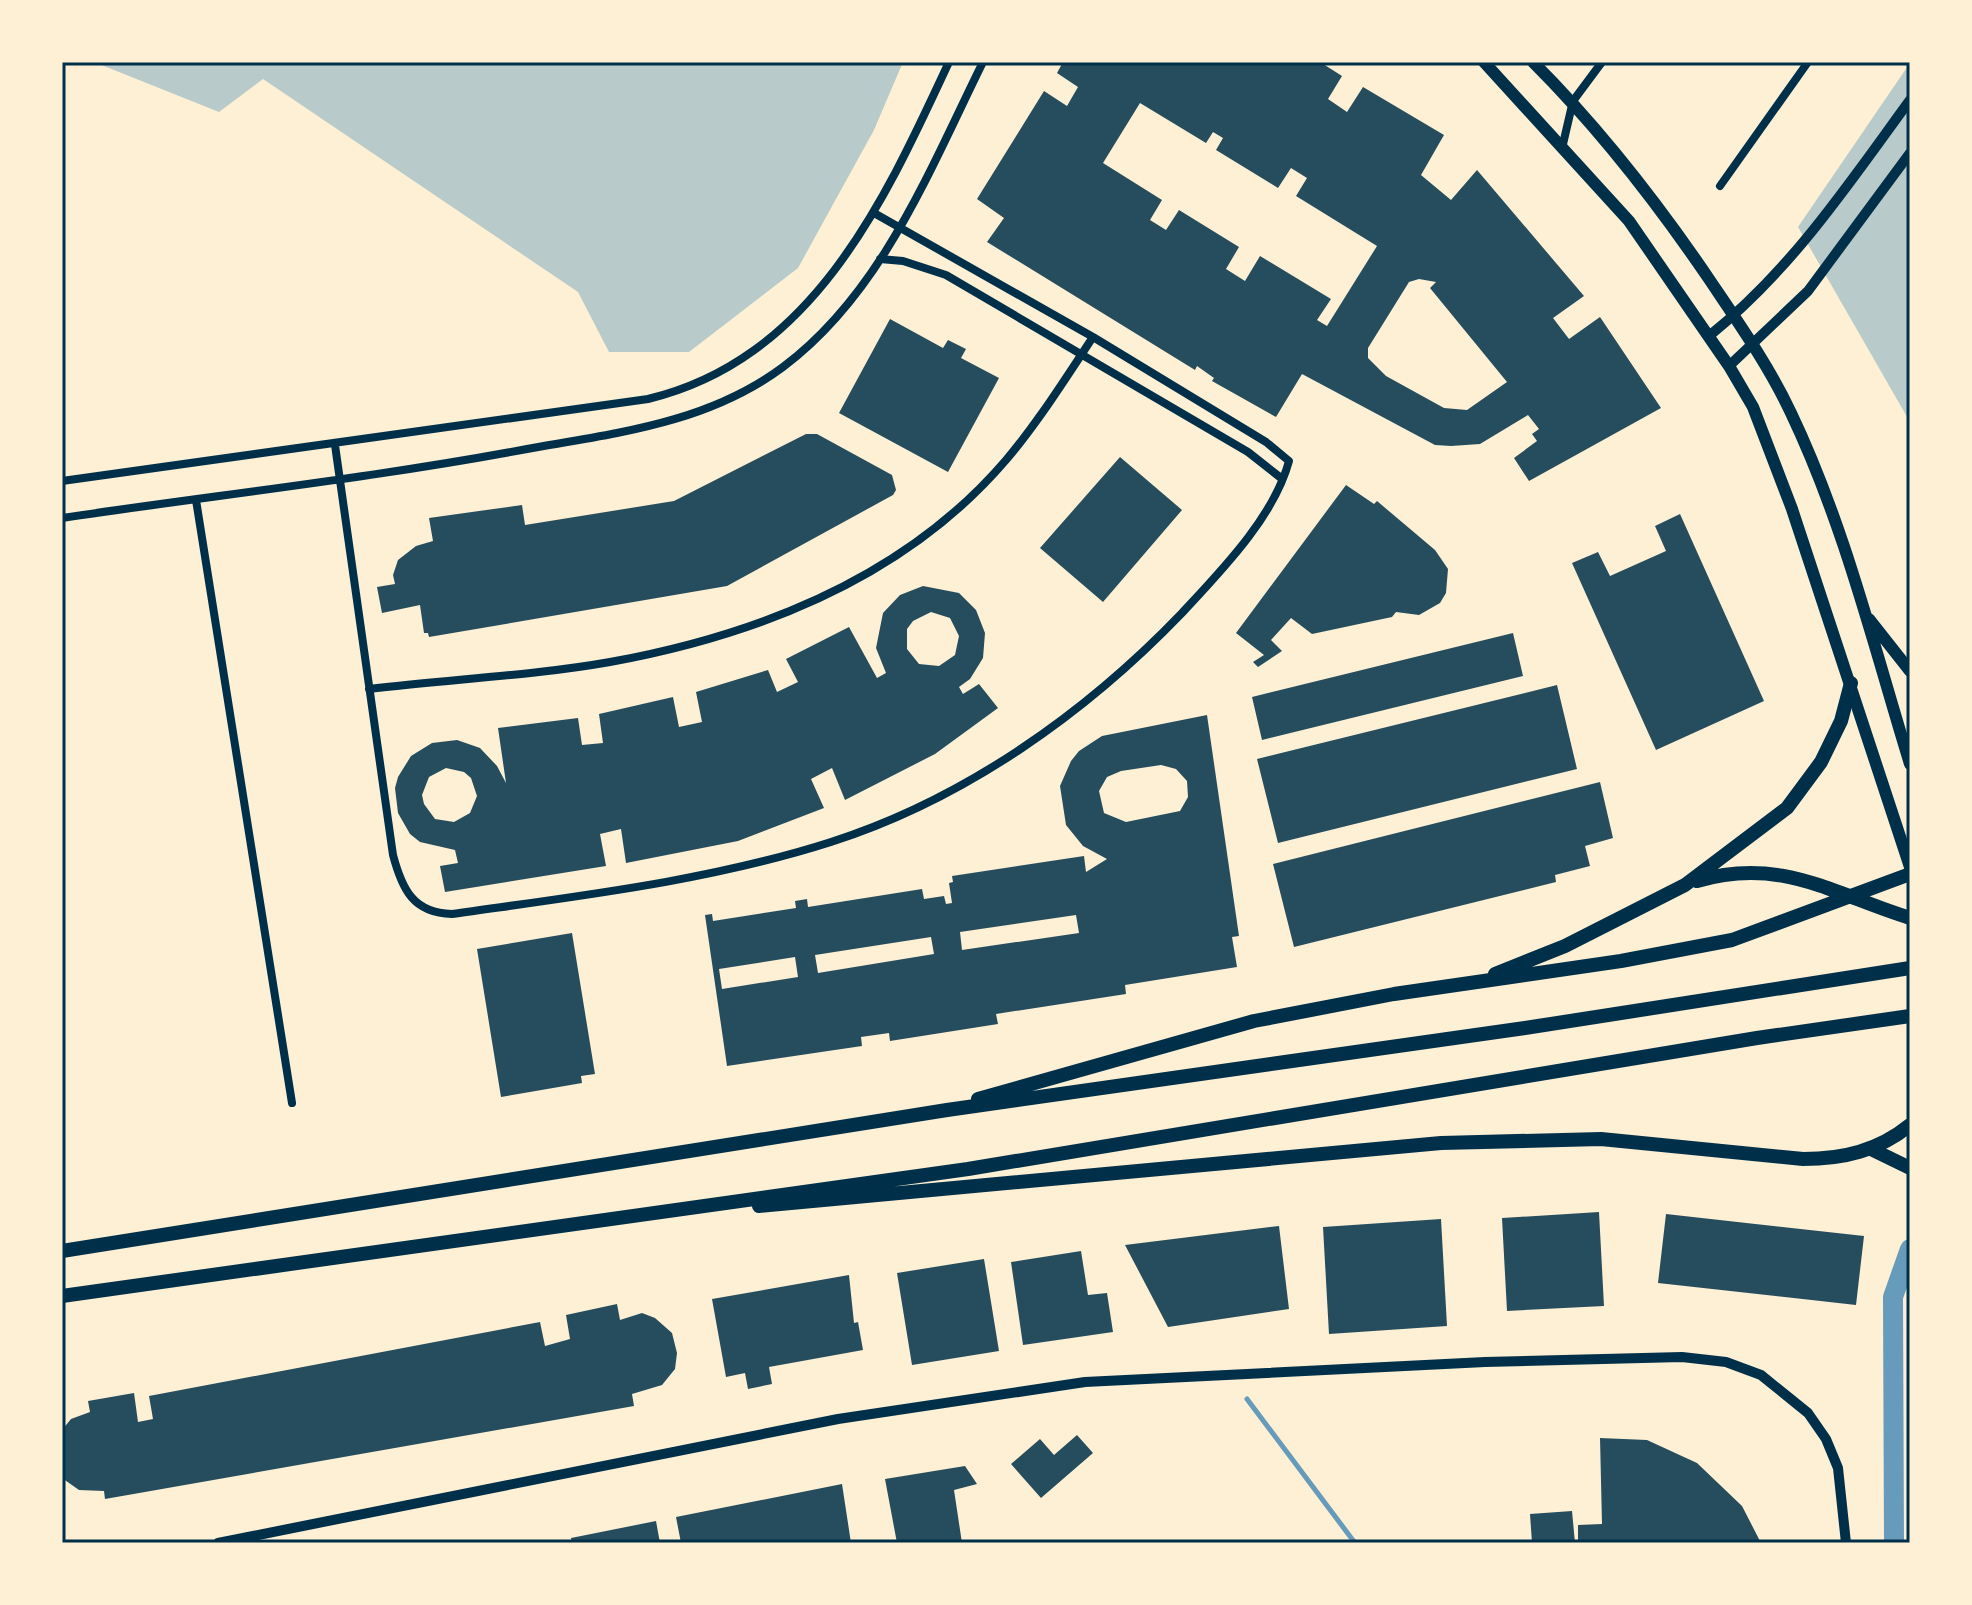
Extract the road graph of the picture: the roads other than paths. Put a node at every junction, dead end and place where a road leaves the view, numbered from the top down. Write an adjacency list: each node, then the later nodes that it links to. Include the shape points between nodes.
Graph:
1 (949, 62): 12 (street)
2 (983, 62): 13 (street)
3 (1484, 62): 9 (main road)
4 (1533, 62): 8 (main road)
5 (1602, 62): 8 (street)
6 (1808, 62): 11 (street)
7 (1910, 100): 15 (street, via 1809,240)
8 (1573, 101): 9 (street); 15 (main road, via 1653,196)
9 (1563, 144): 16 (main road, via 1629,221)
10 (1910, 153): 18 (street, via 1808,291)
11 (1720, 186)
12 (874, 213): 13 (street); 21 (street, via 800,314 740,360 685,387 648,399)
13 (901, 227): 14 (street); 17 (street)
14 (880, 259): 19 (street, via 946,275); 23 (street, via 844,306 784,366 711,408 668,423)
15 (1734, 316): 16 (street); 18 (main road)
16 (1709, 336): 20 (main road)
17 (1093, 337): 19 (street); 22 (street, via 1272,446 1289,461)
18 (1753, 346): 20 (street); 27 (main road, via 1790,410 1819,476)
19 (1082, 353): 22 (street, via 1248,452); 30 (street, via 1030,430 957,509 888,561 794,611 607,663)
20 (1729, 366): 29 (main road, via 1769,443)
21 (335, 445): 23 (street); 24 (street)
22 (1281, 478): 30 (street, via 1250,533 1188,606 1075,712 909,812 762,862 452,914 427,910 406,892 396,867)
23 (339, 480): 25 (street); 30 (street)
24 (62, 481)
25 (196, 500): 26 (street); 39 (street)
26 (62, 518)
27 (1864, 613): 28 (main road); 31 (main road)
28 (1910, 671)
29 (1851, 683): 32 (main road); 34 (highway, via 1841,721 1807,786 1787,808)
30 (369, 689)
31 (1910, 764)
32 (1910, 867)
33 (1910, 874): 37 (highway, via 1732,940)
34 (1685, 885): 35 (highway, via 1722,874 1778,873); 37 (highway, via 1565,946)
35 (1910, 918)
36 (1910, 968): 40 (highway)
37 (1476, 982): 40 (highway, via 1254,1021)
38 (1910, 1016): 44 (highway)
39 (292, 1103)
40 (947, 1110): 45 (highway)
41 (1910, 1125): 42 (highway)
42 (1871, 1149): 43 (highway); 44 (highway, via 1836,1159 1803,1159 1601,1139 1441,1143 776,1207)
43 (1910, 1168)
44 (730, 1204): 46 (highway)
45 (62, 1251)
46 (62, 1296)
47 (218, 1543): 48 (street, via 838,1419 1085,1382 1682,1357 1726,1362 1761,1375 1808,1413 1838,1468)
48 (1846, 1543)

